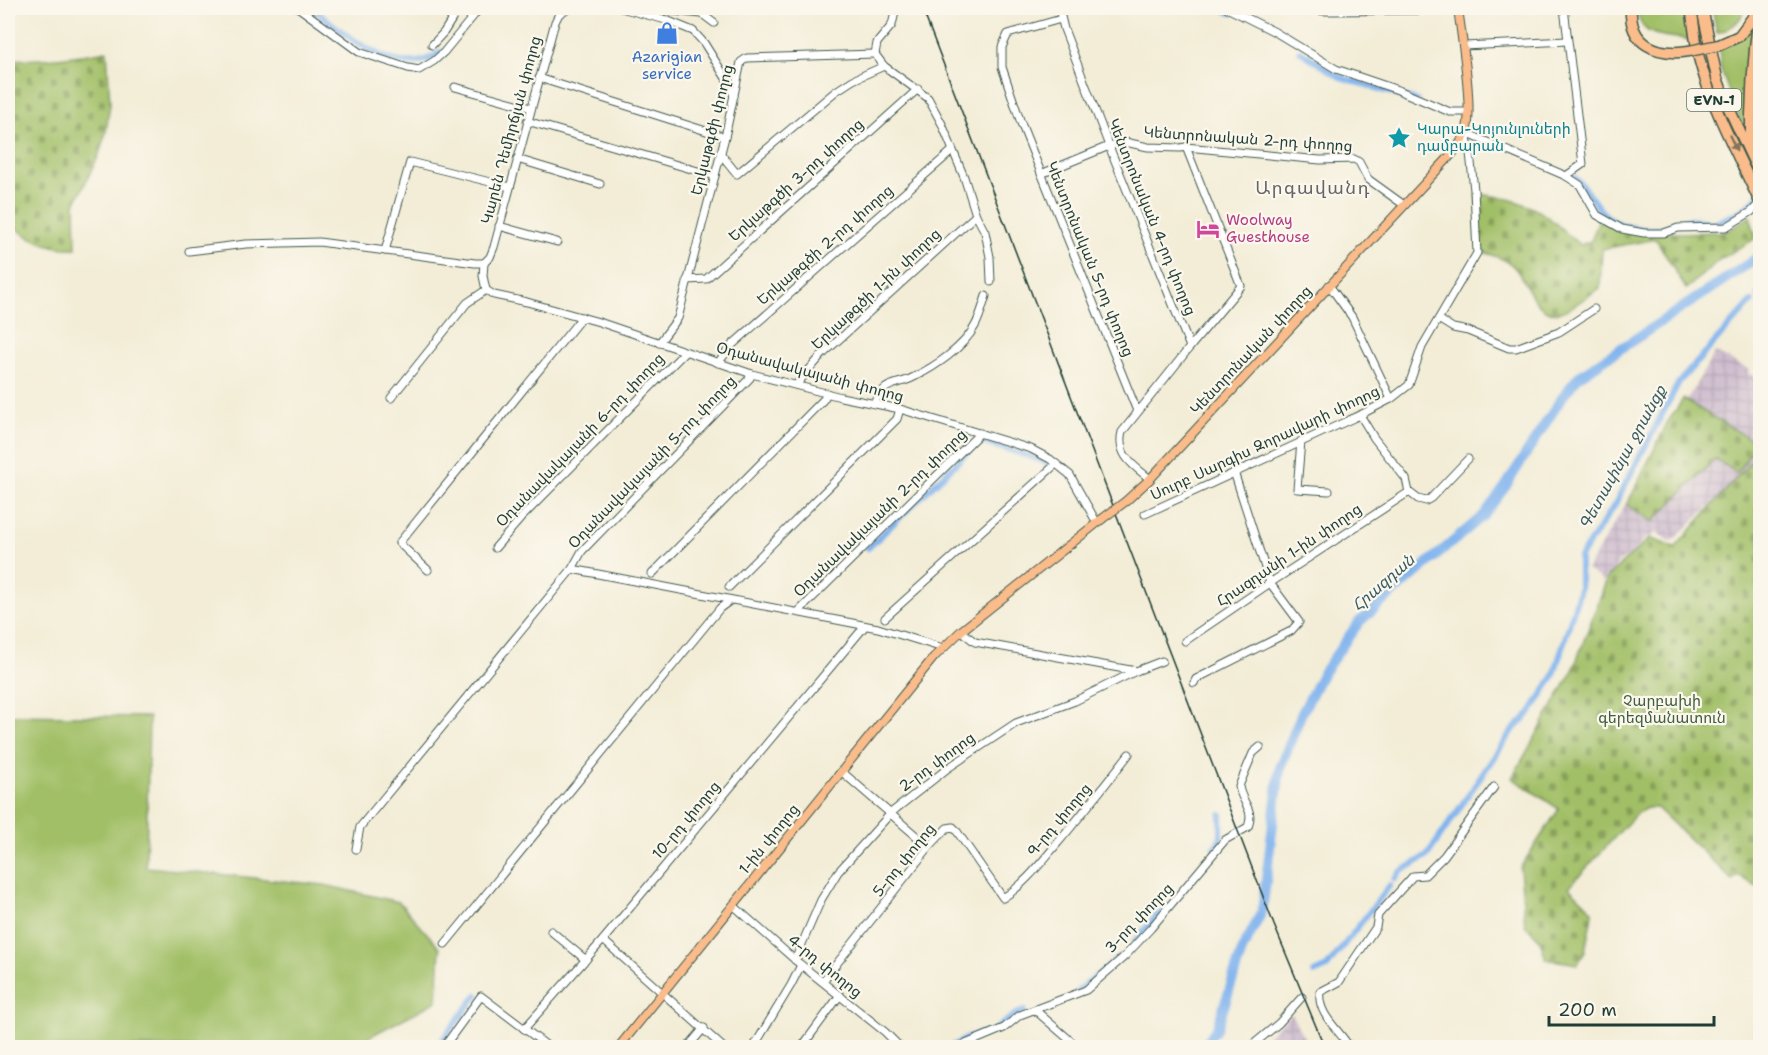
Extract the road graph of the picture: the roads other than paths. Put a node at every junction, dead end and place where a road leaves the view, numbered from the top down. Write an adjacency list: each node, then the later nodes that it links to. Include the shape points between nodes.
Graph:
1 (299, 8): 3 (street, via 359,52 419,70 444,52)
2 (459, 8): 25 (street)
3 (480, 8)
4 (569, 8): 30 (street, Կարեն Դեմիրճյան փողոց, via 555,22)
5 (621, 8): 33 (street, via 693,31)
6 (643, 8): 22 (street, via 702,14)
7 (896, 8): 28 (street, via 892,25)
8 (982, 8): 9 (street)
9 (1003, 8)
10 (1059, 8): 21 (street, Կենտրոնական 4-րդ փողոց)
11 (1227, 8): 35 (street, via 1336,69 1450,112)
12 (1284, 8): 20 (street)
13 (1564, 8): 23 (street)
14 (1630, 8): 27 (highway, via 1634,30 1652,49 1670,53)
15 (1636, 8): 27 (highway, via 1637,26 1652,44)
16 (1691, 8): 51 (highway, EVN-1, one-way to 51, via 1699,56 1716,107)
17 (1702, 8): 43 (highway, EVN-1, via 1726,102)
18 (1751, 8): 24 (highway, via 1742,27)
19 (1760, 8): 24 (highway, via 1739,36); 43 (highway, via 1751,102)
20 (1458, 9): 26 (main road)
21 (1061, 19): 39 (street, Կենտրոնական 4-րդ փողոց); 45 (street, Կենտրոնական 5-րդ փողոց, via 1008,34 1002,47 1002,67)
22 (714, 23)
23 (1567, 41): 26 (street); 48 (street, via 1583,164)
24 (1719, 43): 27 (highway, bridge)
25 (432, 45)
26 (1462, 46): 35 (main road)
27 (1688, 49)
28 (875, 54): 29 (street); 33 (street, Երկաթգծի փողոց, via 747,58 741,62)
29 (884, 66): 32 (street); 42 (street, via 836,91 737,174)
30 (539, 78): 34 (street, Կարեն Դեմիրճյան փողոց); 38 (street)
31 (455, 87): 34 (street)
32 (918, 89): 41 (street, via 928,98); 59 (street, Երկաթգծի 3-րդ փողոց, via 706,279)
33 (734, 96): 38 (street, Երկաթգծի փողոց)
34 (531, 108): 36 (street, Կարեն Դեմիրճյան փողոց)
35 (1468, 112): 37 (main road)
36 (527, 121): 44 (street, Կարեն Դեմիրճյան փողոց); 47 (street)
37 (1466, 133): 48 (street); 52 (main road, Կենտրոնական փողոց); 66 (street, Սուրբ Սարգիս Զորավարի փողոց, via 1477,253)
38 (724, 137): 42 (street, Երկաթգծի փողոց)
39 (1108, 146): 40 (street, Կենտրոնական 2-րդ փողոց, via 1125,142 1148,147); 45 (street, Կենտրոնական 2-րդ փողոց); 68 (street, Կենտրոնական 4-րդ փողոց)
40 (1186, 147): 52 (street, Կենտրոնական 2-րդ փողոց, via 1320,160 1354,159 1368,179); 68 (street, via 1241,286)
41 (952, 151): 53 (street); 70 (street, Երկաթգծի 2-րդ փողոց, via 732,345)
42 (720, 153): 47 (street, Երկաթգծի փողոց)
43 (1752, 156): 46 (highway, EVN-1)
44 (517, 159): 49 (street); 50 (street, Կարեն Դեմիրճյան փողոց)
45 (1041, 174): 78 (street, Կենտրոնական 5-րդ փողոց)
46 (1761, 175)
47 (715, 176): 59 (street, Երկաթգծի փողոց)
48 (1566, 176): 51 (street, via 1580,185 1597,215 1622,229 1653,234 1678,228 1726,227)
49 (600, 184)
50 (510, 187): 54 (street, Կարեն Դեմիրճյան փողոց); 57 (street, via 410,162)
51 (1761, 202)
52 (1404, 205): 61 (main road, Կենտրոնական փողոց)
53 (976, 214): 60 (street, via 985,232); 72 (street, Երկաթգծի 1-ին փողոց, via 822,355)
54 (499, 226): 55 (street); 58 (street, Կարեն Դեմիրճյան փողոց, via 490,257)
55 (557, 242)
56 (189, 251): 57 (street, via 246,244 319,242)
57 (385, 251): 58 (street)
58 (484, 263): 62 (street)
59 (687, 280): 67 (street, Երկաթգծի փողոց, via 678,318)
60 (992, 282)
61 (1329, 285): 75 (street, via 1352,317); 85 (main road, Կենտրոնական փողոց)
62 (486, 290): 65 (street, Օդանավակայանի փողոց); 74 (street, via 467,303)
63 (986, 296): 76 (street, via 975,327 958,346 914,377 885,387)
64 (1594, 309): 66 (street, via 1559,332 1516,348 1453,328)
65 (582, 317): 67 (street, Օդանավակայանի փողոց); 91 (street, via 399,543)
66 (1440, 320): 75 (street, Սուրբ Սարգիս Զորավարի փողոց, via 1422,347 1409,385)
67 (659, 343): 69 (street, Օդանավակայանի փողոց)
68 (1190, 347): 78 (street)
69 (686, 352): 70 (street, Օդանավակայանի փողոց); 90 (street, Օդանավակայանի 6-րդ փողոց)
70 (718, 363): 71 (street, Օդանավակայանի փողոց)
71 (752, 374): 72 (street, Օդանավակայանի փողոց); 92 (street, Օդանավակայանի 5-րդ փողոց, via 588,543)
72 (796, 385): 73 (street, Օդանավակայանի փողոց)
73 (827, 393): 76 (street, Օդանավակայանի փողոց); 93 (street)
74 (391, 398)
75 (1391, 399): 79 (street, Սուրբ Սարգիս Զորավարի փողոց)
76 (874, 404): 77 (street, Օդանավակայանի փողոց)
77 (900, 409): 80 (street, Օդանավակայանի փողոց); 95 (street, via 897,419)
78 (1137, 411): 85 (street, via 1122,432 1121,448 1125,459)
79 (1360, 415): 81 (street, Սուրբ Սարգիս Զորավարի փողոց); 87 (street, via 1406,479)
80 (980, 433): 83 (street, Օդանավակայանի փողոց, via 1031,449); 97 (street, Օդանավակայանի 2-րդ փողոց)
81 (1301, 441): 84 (street, Սուրբ Սարգիս Զորավարի փողոց); 86 (street, via 1297,489)
82 (1468, 459): 87 (street, via 1431,498 1422,501)
83 (1056, 464): 89 (street, Օդանավակայանի փողոց, via 1070,475); 98 (street)
84 (1234, 472): 88 (street, Սուրբ Սարգիս Զորավարի փողոց); 94 (street)
85 (1150, 479): 89 (main road, Կենտրոնական փողոց, bridge)
86 (1329, 491)
87 (1409, 492): 94 (street, Հրազդանի 1-ին փողոց)
88 (1145, 514)
89 (1100, 521): 100 (main road, Կենտրոնական փողոց)
90 (495, 548)
91 (428, 570)
92 (572, 570): 96 (street); 112 (street, Օդանավակայանի 5-րդ փողոց, via 360,827)
93 (652, 574)
94 (1270, 583): 101 (street, Հրազդանի 1-ին փողոց); 105 (street, via 1299,622 1291,631)
95 (729, 587)
96 (731, 600): 97 (street); 117 (street, via 720,608)
97 (798, 612): 99 (street)
98 (885, 618)
99 (865, 626): 102 (street); 116 (street, 10-րդ փողոց)
100 (961, 631): 102 (main road, Կենտրոնական փողոց); 104 (street, via 975,642)
101 (1185, 641)
102 (943, 648): 108 (main road, 1-ին փողոց)
103 (1162, 661): 104 (street, 2-րդ փողոց)
104 (1136, 671): 110 (street, 2-րդ փողոց, via 1016,723 948,768)
105 (1194, 683)
106 (1260, 747): 124 (street, 3-րդ փողոց, via 1253,753 1239,786 1250,811 1248,827 1225,840 1151,928 1086,990)
107 (1129, 754): 113 (street, 9-րդ փողոց, via 1044,860 1015,891)
108 (841, 771): 110 (street); 114 (main road, 1-ին փողոց)
109 (1494, 787): 138 (street, via 1444,856 1425,875 1413,876 1378,915 1376,927 1339,982 1320,992 1319,1000 1332,1025)
110 (892, 812): 111 (street); 119 (street, 2-րդ փողոց, via 838,872 822,900)
111 (930, 847): 113 (street, 5-րդ փողոց, via 947,828 953,827); 120 (street, 5-րդ փողոց)
112 (356, 849)
113 (1003, 898)
114 (733, 905): 119 (street, 4-րդ փողոց); 121 (main road, 1-ին փողոց)
115 (551, 931): 118 (street)
116 (603, 940): 118 (street, 10-րդ փողոց); 121 (street)
117 (445, 944)
118 (586, 960): 126 (street, 10-րդ փողոց)
119 (798, 963): 120 (street, 4-րդ փողոց); 132 (street, 2-րդ փողոց)
120 (823, 981): 122 (street, 4-րդ փողոց)
121 (662, 993): 125 (street); 129 (main road, 1-ին փողոց)
122 (840, 995): 133 (street); 134 (street, 4-րդ փողոց)
123 (1302, 997): 137 (street, via 1279,1023)
124 (1035, 1010): 135 (street, 3-րդ փողոց, via 990,1035); 136 (street)
125 (704, 1028): 130 (street); 131 (street)
126 (524, 1029): 127 (street, via 481,996); 128 (street)
127 (442, 1047)
128 (549, 1047)
129 (618, 1047)
130 (687, 1047)
131 (724, 1047)
132 (753, 1047)
133 (801, 1047)
134 (901, 1047)
135 (956, 1047)
136 (1080, 1047)
137 (1249, 1047)
138 (1350, 1047)

